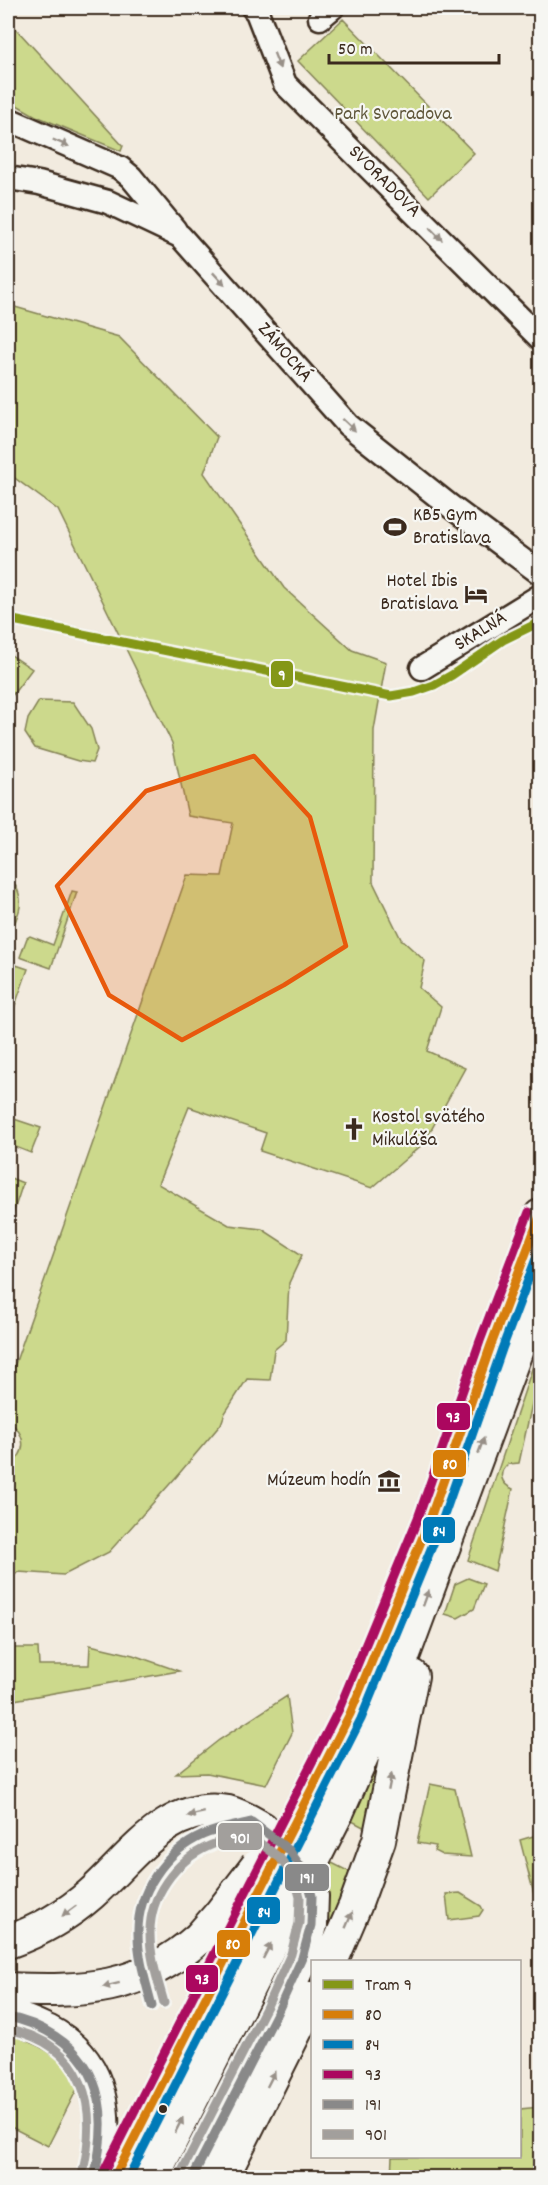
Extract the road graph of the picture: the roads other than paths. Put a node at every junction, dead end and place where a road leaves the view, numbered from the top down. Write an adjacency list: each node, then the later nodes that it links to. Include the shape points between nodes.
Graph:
1 (254, 8): 5 (street, SVORADOVA, one-way to 5, via 285,84)
2 (8, 120): 4 (street, one-way to 4, via 120,168)
3 (8, 178): 4 (street, ZÁMOCKÁ, via 108,202)
4 (180, 236): 6 (street, ZÁMOCKÁ, one-way to 6, via 348,425)
5 (540, 338)
6 (540, 573)
7 (540, 596): 8 (street, SKALNÁ)
8 (422, 668)
9 (540, 1216): 12 (main road, via 429,1521 350,1714)
10 (540, 1287): 11 (main road, one-way to 10)
11 (412, 1636): 16 (main road, one-way to 11, via 379,1840 412,1676); 22 (main road, one-way to 11, bridge, via 337,1813)
12 (308, 1798): 17 (main road, one-way to 17, bridge, via 220,1914 186,1949 158,1968 98,1988); 21 (main road, bridge)
13 (262, 1828): 15 (main road, one-way to 15, via 222,1812 206,1811 175,1820 145,1840 101,1885 56,1920)
14 (312, 1896): 23 (main road, via 307,1942 278,2011)
15 (8, 1942)
16 (332, 1960)
17 (8, 1989)
18 (311, 2000): 24 (main road, one-way to 18)
19 (8, 2017): 20 (main road, via 66,2043 91,2074 98,2094 103,2136)
20 (94, 2178)
21 (114, 2178)
22 (152, 2178)
23 (192, 2178)
24 (222, 2178)

